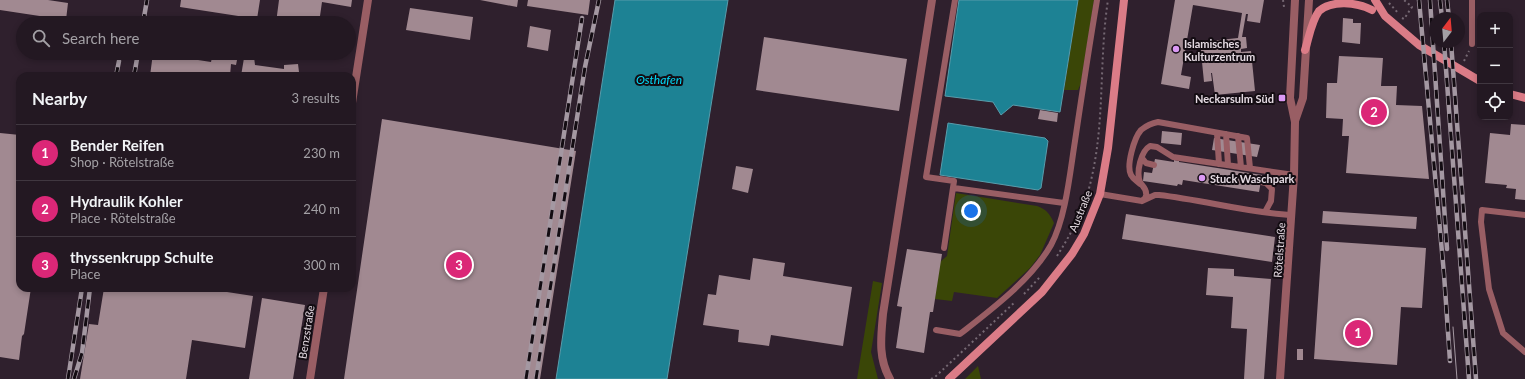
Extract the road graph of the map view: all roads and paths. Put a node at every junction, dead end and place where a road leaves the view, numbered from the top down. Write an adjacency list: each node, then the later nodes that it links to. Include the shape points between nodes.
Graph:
1 (368, 0): 18 (street)
2 (932, 0): 47 (street, via 883,314 880,345 882,359)
3 (955, 0): 35 (lane, via 926,177 954,181)
4 (1097, 0): 38 (lane)
5 (1124, 0): 36 (main road, Austraße, via 1108,148)
6 (1294, 0): 22 (street, Rötelstraße, via 1290,98)
7 (1309, 0): 16 (street, Rötelstraße)
8 (1360, 0): 13 (main road)
9 (1375, 0): 14 (main road)
10 (1387, 0): 11 (path, via 1404,19 1412,7)
11 (1404, 0)
12 (1472, 0): 15 (lane)
13 (1372, 10): 14 (main road); 16 (main road, via 1351,2 1340,1 1326,5 1319,11)
14 (1385, 16): 19 (main road, via 1419,45)
15 (1472, 44): 17 (path)
16 (1305, 50): 22 (street, Rötelstraße, via 1303,98)
17 (1463, 63)
18 (356, 76)
19 (1477, 79)
20 (1513, 95): 21 (main road)
21 (1525, 98)
22 (1295, 122): 32 (street, Rötelstraße)
23 (1217, 133): 24 (lane); 27 (lane); 34 (lane, via 1158,122 1143,129 1137,136 1129,165 1131,176)
24 (1226, 134): 25 (lane); 29 (lane)
25 (1238, 136): 30 (lane); 31 (lane, via 1246,138)
26 (1142, 158): 27 (lane, via 1148,148 1153,146 1173,157); 28 (lane); 34 (lane)
27 (1219, 164): 29 (lane)
28 (1154, 165)
29 (1228, 165): 30 (lane)
30 (1241, 167): 31 (lane)
31 (1250, 168): 32 (lane)
32 (1294, 175): 40 (street, Rötelstraße)
33 (1261, 182): 39 (lane, via 1272,189 1271,201)
34 (1140, 184): 37 (lane, via 1146,193)
35 (954, 188): 38 (lane); 42 (lane)
36 (1100, 194): 37 (lane); 48 (main road, Austraße, via 1084,234 1058,273 1042,292)
37 (1142, 201): 39 (lane, via 1155,195 1162,195)
38 (1064, 203): 44 (lane, via 1051,244 1031,271 995,306 960,334)
39 (1265, 212): 40 (lane)
40 (1292, 215): 49 (street, Rötelstraße)
41 (1525, 215): 45 (lane, via 1482,210 1481,222 1489,289 1503,333)
42 (944, 248)
43 (323, 292): 46 (street, Benzstraße)
44 (936, 330)
45 (1525, 352)
46 (310, 379)
47 (890, 379)
48 (949, 379)
49 (1280, 379)

